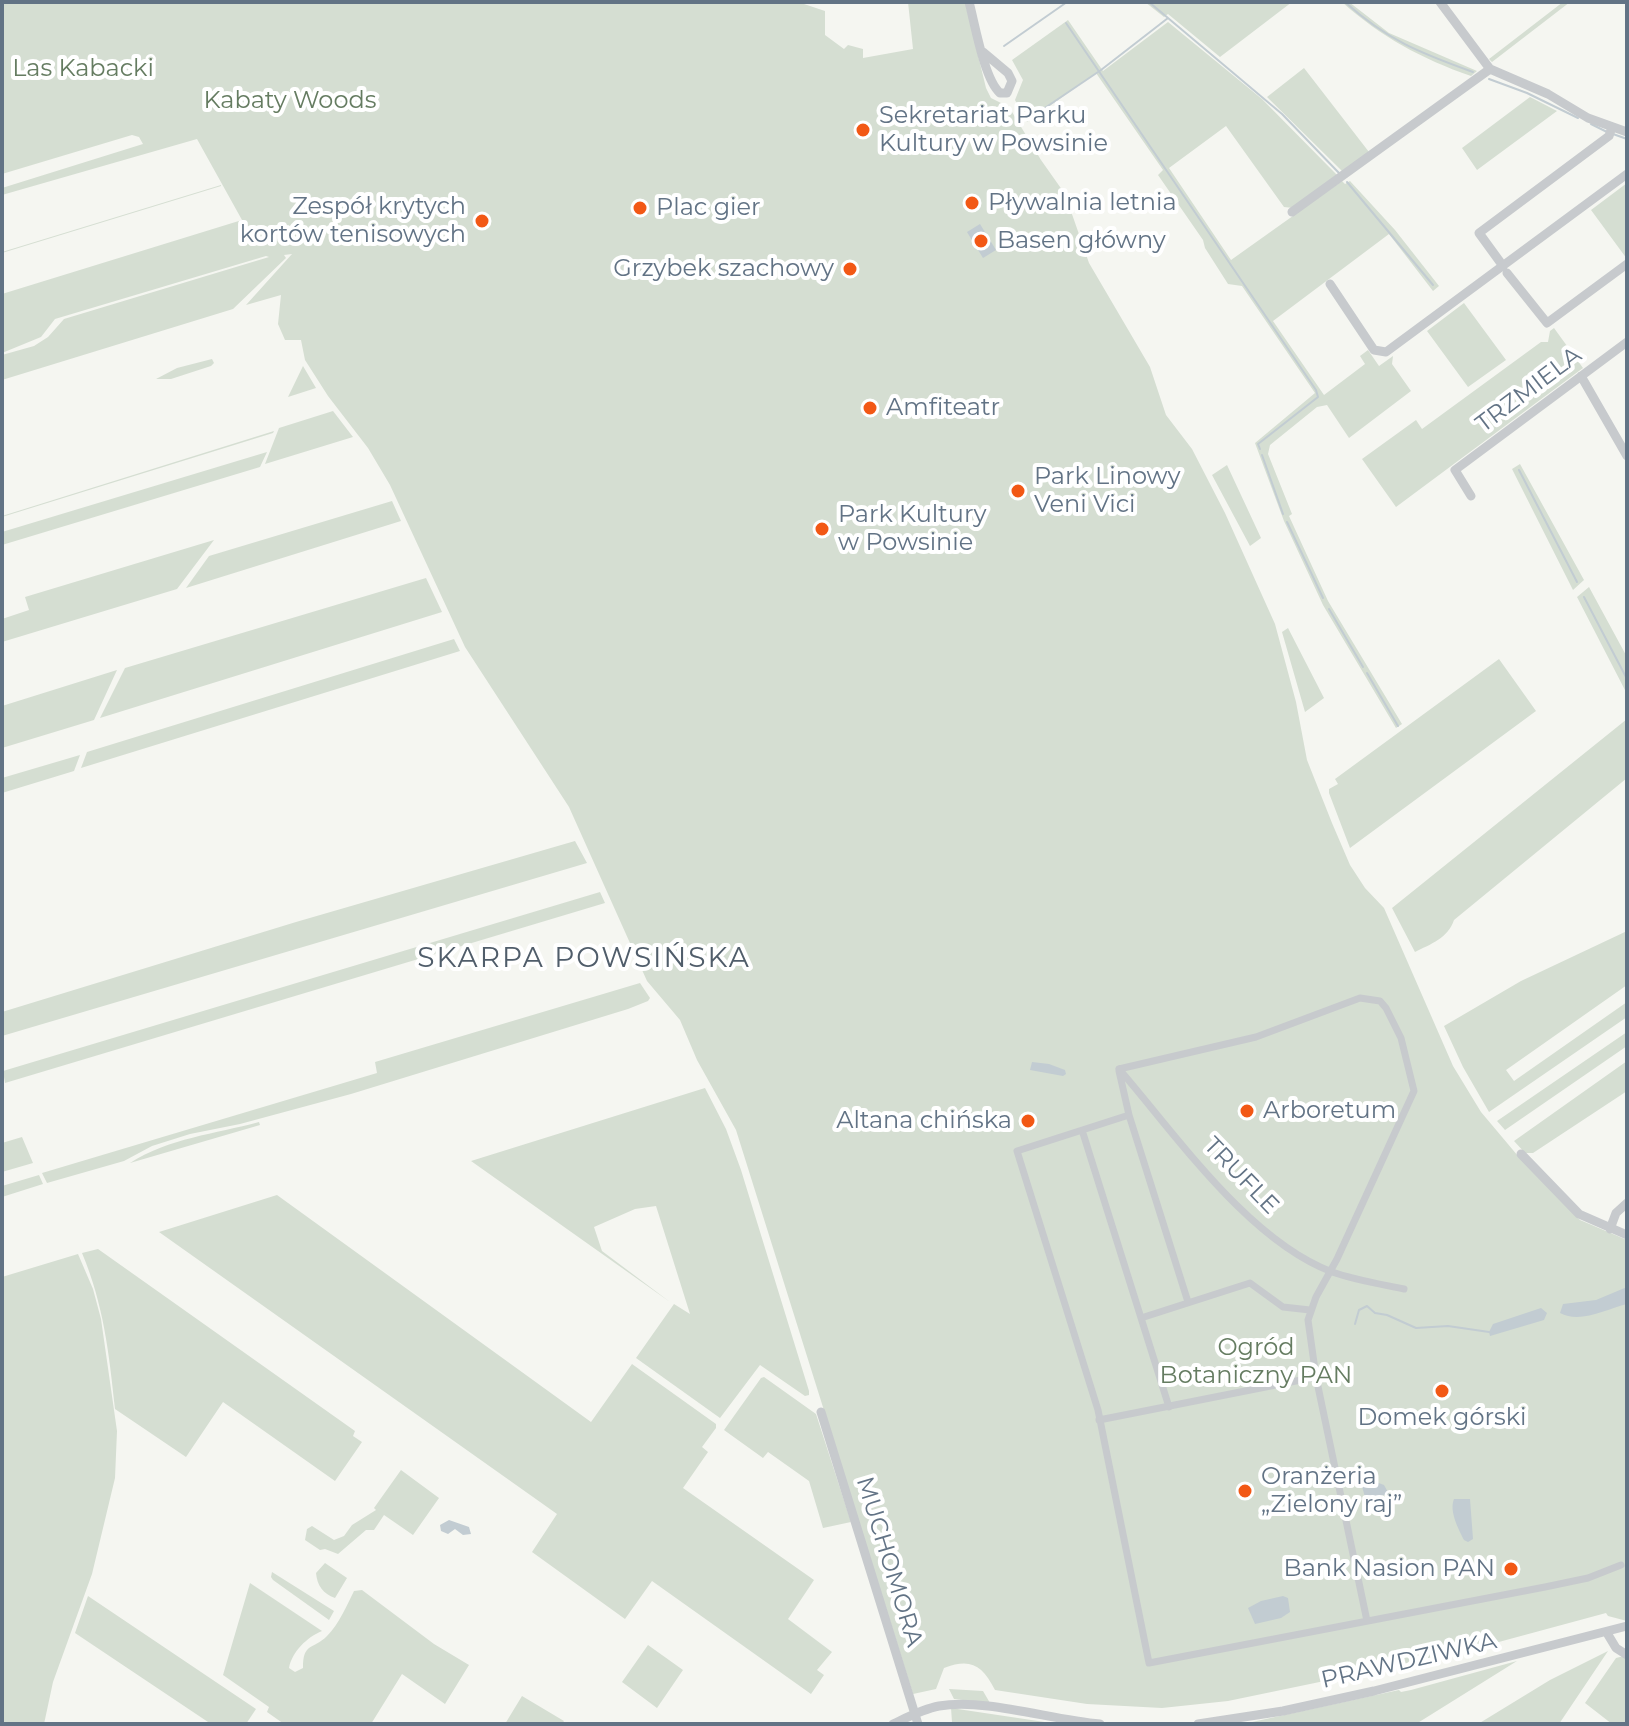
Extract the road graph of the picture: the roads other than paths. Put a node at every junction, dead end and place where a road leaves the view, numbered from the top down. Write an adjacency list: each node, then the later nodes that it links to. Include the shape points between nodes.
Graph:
1 (969, 2): 3 (street)
2 (1440, 2): 4 (street)
3 (983, 52)
4 (1490, 69): 5 (street, via 1548,94); 8 (street)
5 (1611, 131): 6 (street); 10 (street, via 1479,233)
6 (1627, 132)
7 (1627, 174): 10 (street)
8 (1292, 212)
9 (1627, 264): 10 (street, via 1547,323)
10 (1505, 269): 11 (street, via 1381,353)
11 (1330, 284)
12 (1627, 342): 13 (street, TRZMIELA)
13 (1581, 376): 14 (street); 15 (street, TRZMIELA, via 1455,470)
14 (1627, 456)
15 (1471, 496)
16 (1119, 1069): 17 (street); 23 (street, TRUFLE, via 1242,1213); 23 (street, via 1256,1037 1360,998 1380,1001 1401,1038 1414,1091)
17 (1129, 1115): 18 (street); 25 (street)
18 (1082, 1130): 27 (street); 31 (street, via 1017,1151)
19 (1521, 1154): 21 (street, via 1576,1211)
20 (1627, 1203): 21 (street)
21 (1610, 1229): 22 (street)
22 (1627, 1235)
23 (1329, 1271): 24 (street, TRUFLE); 26 (street)
24 (1404, 1289)
25 (1188, 1302): 26 (street, via 1250,1283 1283,1307); 27 (street)
26 (1310, 1310): 28 (street)
27 (1141, 1318): 29 (street)
28 (1316, 1377): 29 (street); 33 (street)
29 (1169, 1407): 31 (street)
30 (821, 1412): 37 (street, MUCHOMORA)
31 (1099, 1420): 33 (street, via 1149,1663)
32 (1621, 1565): 33 (street, via 1588,1578)
33 (1367, 1621)
34 (1627, 1626): 35 (street, PRAWDZIWKA)
35 (1607, 1633): 36 (street); 41 (street, PRAWDZIWKA, via 1374,1691)
36 (1627, 1655)
37 (915, 1713): 38 (street); 39 (street, MUCHOMORA); 40 (street, via 972,1704)
38 (893, 1724)
39 (918, 1724)
40 (1100, 1724)
41 (1198, 1724)

